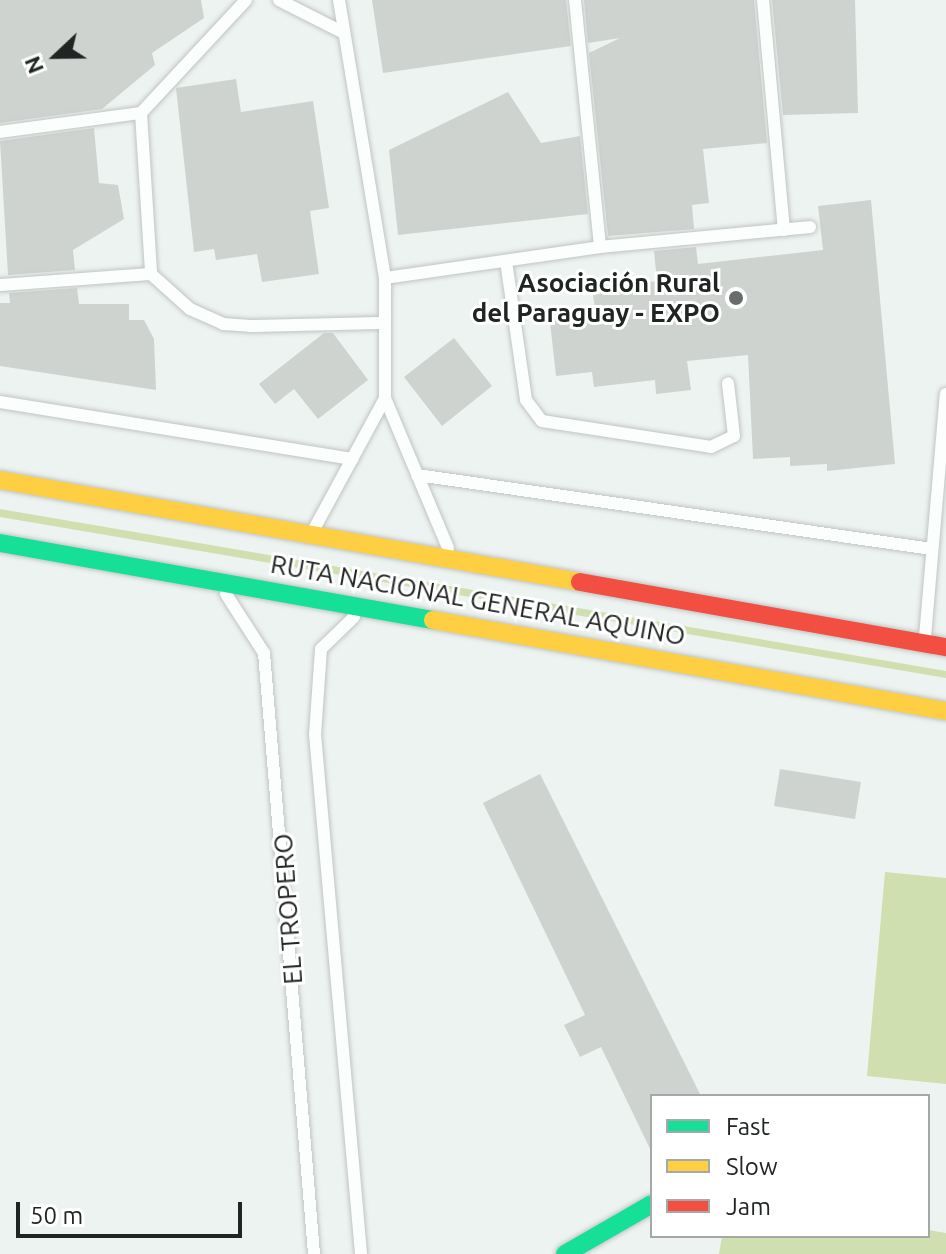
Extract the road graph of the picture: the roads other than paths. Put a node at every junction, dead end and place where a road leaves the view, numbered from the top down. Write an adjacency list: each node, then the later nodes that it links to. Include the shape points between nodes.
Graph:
1 (246, 0): 7 (lane)
2 (279, 0): 6 (lane)
3 (339, 0): 6 (lane)
4 (575, 0): 11 (lane)
5 (763, 0): 10 (lane)
6 (342, 32): 14 (lane)
7 (141, 113): 8 (lane); 13 (lane)
8 (0, 132)
9 (810, 227): 10 (lane)
10 (784, 230): 11 (lane)
11 (600, 247): 12 (lane)
12 (506, 261): 14 (lane); 17 (lane, via 526,400 542,421 711,447 734,436)
13 (151, 274): 15 (lane); 16 (lane, via 190,309 223,324)
14 (385, 278): 16 (lane)
15 (0, 285)
16 (383, 323): 19 (lane)
17 (728, 383)
18 (946, 394): 26 (lane)
19 (385, 398): 21 (lane); 22 (lane)
20 (0, 402): 21 (lane)
21 (352, 459): 24 (lane)
22 (417, 475): 26 (lane); 27 (lane)
23 (0, 480): 24 (main road, RUTA NACIONAL GENERAL AQUINO)
24 (311, 535): 27 (main road, RUTA NACIONAL GENERAL AQUINO)
25 (0, 543): 28 (main road, RUTA NACIONAL GENERAL AQUINO)
26 (932, 549): 30 (lane)
27 (452, 560): 30 (main road, RUTA NACIONAL GENERAL AQUINO)
28 (215, 578): 29 (main road, RUTA NACIONAL GENERAL AQUINO); 34 (lane, EL TROPERO, via 264,653)
29 (367, 605): 32 (main road, RUTA NACIONAL GENERAL AQUINO); 35 (lane, EL TROPERO, via 321,649 315,734)
30 (924, 643): 31 (main road, RUTA NACIONAL GENERAL AQUINO)
31 (946, 647)
32 (946, 711)
33 (650, 1205): 36 (main road)
34 (314, 1254)
35 (361, 1254)
36 (565, 1254)

